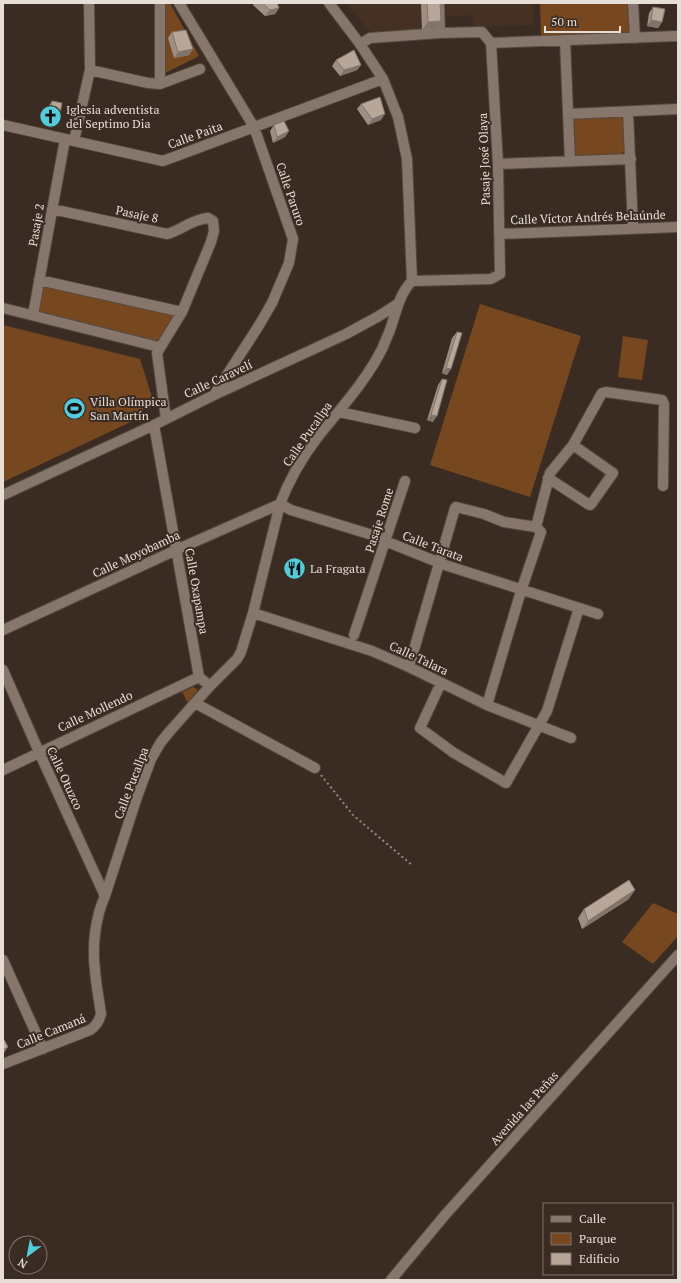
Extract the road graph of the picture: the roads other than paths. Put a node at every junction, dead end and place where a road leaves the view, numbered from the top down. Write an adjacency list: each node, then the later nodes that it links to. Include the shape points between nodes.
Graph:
1 (88, 3): 14 (street, Pasaje 2)
2 (160, 3): 16 (street)
3 (179, 3): 21 (street, Calle Paruro)
4 (329, 3): 12 (street)
5 (439, 3): 7 (street)
6 (633, 3): 9 (street)
7 (440, 33): 11 (street, via 482,32); 12 (street, via 370,38)
8 (678, 36): 9 (street)
9 (635, 38): 10 (street)
10 (565, 40): 11 (street); 19 (street)
11 (491, 43): 25 (street, Pasaje José Olaya)
12 (360, 44): 15 (street)
13 (200, 69): 16 (street)
14 (90, 70): 16 (street); 22 (street, Pasaje 2)
15 (383, 79): 21 (street, Calle Paita); 31 (street, via 398,117 406,159)
16 (160, 84)
17 (678, 109): 18 (street)
18 (628, 112): 19 (street); 23 (street)
19 (568, 114): 24 (street)
20 (3, 125): 22 (street, Calle Paita)
21 (254, 127): 22 (street, Calle Paita, via 163,161); 37 (street, Calle Paruro, via 293,239 289,263 272,303)
22 (69, 140): 26 (street, Pasaje 2)
23 (631, 159): 24 (street); 28 (street)
24 (570, 161): 25 (street)
25 (498, 164): 29 (street, Pasaje José Olaya)
26 (52, 209): 30 (street, Pasaje 2); 34 (street, Pasaje 8, via 167,234 200,219 208,218 213,221 211,242)
27 (678, 227): 28 (street, Calle Víctor Andrés Belaúnde)
28 (633, 228): 29 (street, Calle Víctor Andrés Belaúnde)
29 (499, 234): 31 (street, Pasaje José Olaya, via 500,274 490,279)
30 (39, 280): 34 (street); 35 (street, Pasaje 2)
31 (412, 281): 32 (street, Calle Pucallpa, via 406,287)
32 (399, 303): 37 (street, Calle Caravelí, via 346,334); 38 (street, Calle Pucallpa, via 390,331 371,368)
33 (3, 308): 35 (street)
34 (182, 312): 36 (street)
35 (33, 315): 36 (street)
36 (159, 347): 39 (street, via 156,353)
37 (214, 395): 39 (street, Calle Caravelí)
38 (339, 412): 41 (street); 47 (street, Calle Pucallpa, via 302,460)
39 (166, 419): 40 (street, Calle Caravelí)
40 (154, 425): 46 (street, Calle Caravelí); 50 (street, Calle Oxapampa)
41 (415, 428)
42 (573, 444): 43 (street); 43 (street, via 613,473 592,503 588,504); 45 (street, via 602,393 662,400)
43 (548, 478): 48 (street)
44 (405, 481): 49 (street, Pasaje Rome)
45 (663, 486)
46 (3, 495)
47 (280, 504): 49 (street, Calle Tarata, via 291,510); 50 (street, Calle Moyobamba); 54 (street, Calle Pucallpa)
48 (536, 527): 51 (street, via 504,522 456,507); 52 (street, via 541,532)
49 (386, 541): 51 (street, Calle Tarata); 57 (street, Pasaje Rome)
50 (176, 550): 56 (street, Calle Moyobamba); 60 (street, Calle Oxapampa)
51 (439, 563): 52 (street, Calle Tarata); 58 (street)
52 (521, 591): 53 (street, Calle Tarata); 64 (street)
53 (578, 608): 55 (street, Calle Tarata); 65 (street, via 552,696)
54 (253, 613): 58 (street, Calle Talara, via 372,651); 62 (street, Calle Pucallpa, via 241,652)
55 (598, 614)
56 (3, 630)
57 (354, 635)
58 (409, 667): 61 (street, Calle Talara)
59 (3, 670): 67 (street, Calle Otuzco)
60 (199, 677): 62 (street); 67 (street, Calle Mollendo)
61 (441, 683): 64 (street, Calle Talara); 65 (street, via 420,728 454,753 506,783)
62 (210, 686): 63 (street, Calle Pucallpa)
63 (195, 703): 68 (street); 70 (street, Calle Pucallpa, via 161,742 151,759)
64 (487, 705): 65 (street, Calle Talara)
65 (539, 725): 66 (street, Calle Talara)
66 (571, 738)
67 (39, 752): 69 (street, Calle Mollendo); 70 (street, Calle Otuzco)
68 (315, 768)
69 (3, 770)
70 (105, 896): 73 (street, Calle Camaná, via 100,907 94,953 100,1020 90,1030)
71 (678, 955): 75 (street, Avenida las Peñas, via 445,1215)
72 (3, 960): 73 (street)
73 (44, 1049): 74 (street, Calle Camaná)
74 (3, 1064)
75 (391, 1280)

